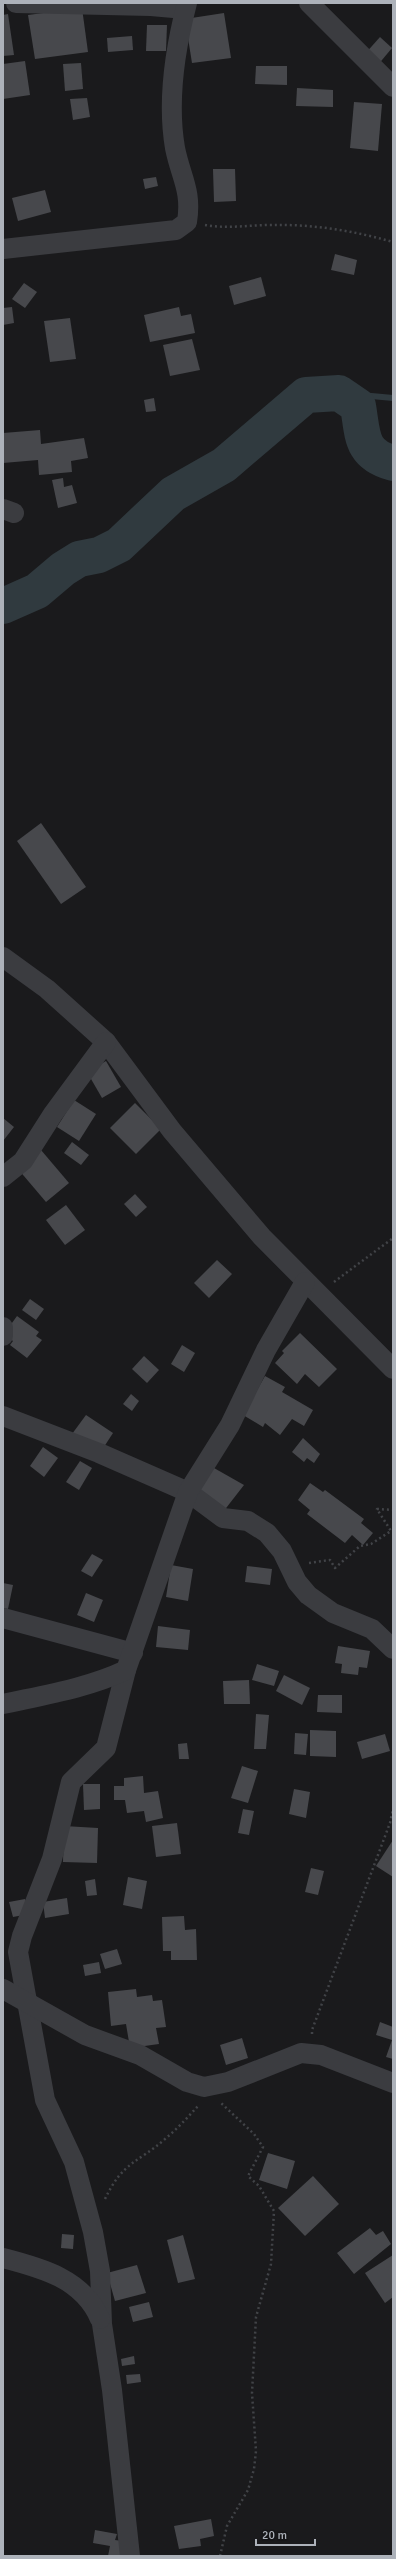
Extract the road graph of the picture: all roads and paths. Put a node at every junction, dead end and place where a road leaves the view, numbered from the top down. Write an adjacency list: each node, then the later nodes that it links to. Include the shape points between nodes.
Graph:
1 (16, 3): 3 (street)
2 (309, 3): 4 (street)
3 (186, 6): 5 (street, via 173,87 172,119 176,148 190,204)
4 (393, 88)
5 (187, 222): 6 (path, via 219,228 273,225 330,229); 7 (street, via 176,230)
6 (393, 242)
7 (3, 249)
8 (3, 957): 9 (street, via 63,1002)
9 (106, 1042): 10 (street, via 53,1114 23,1161); 12 (street, via 172,1131 262,1238)
10 (3, 1177)
11 (393, 1238): 12 (path)
12 (312, 1289): 15 (street); 17 (street, via 266,1350 230,1425)
13 (3, 1327): 14 (street)
14 (3, 1336)
15 (393, 1369)
16 (3, 1416): 17 (street)
17 (188, 1492): 19 (street, via 223,1518 248,1521 267,1533 282,1551); 22 (street)
18 (393, 1510): 19 (path, via 376,1509 391,1531 371,1544 360,1546 335,1568 330,1560)
19 (289, 1567): 21 (street, via 297,1582 320,1606 372,1629)
20 (3, 1618): 22 (street)
21 (393, 1649)
22 (130, 1662): 23 (street, via 111,1677); 26 (street, via 106,1748 72,1782 52,1859 22,1936 18,1952)
23 (3, 1704)
24 (393, 1809): 27 (path, via 390,1823 312,2030)
25 (3, 1989): 26 (street)
26 (27, 2001): 29 (street, via 85,2035 140,2055 187,2082); 30 (street, via 45,2100 74,2162)
27 (321, 2055): 28 (street); 29 (street, via 301,2053 228,2082)
28 (393, 2083)
29 (204, 2087): 30 (path, via 202,2100 188,2117 165,2140 129,2164 120,2174 100,2210); 34 (path, via 254,2134 263,2147 248,2176 259,2186 274,2211 271,2264 256,2317 252,2393 256,2451 254,2469 248,2490 227,2526)
30 (93, 2232): 32 (street, via 100,2271)
31 (3, 2258): 32 (street, via 52,2273 76,2286 94,2305)
32 (102, 2324): 33 (street, via 112,2390)
33 (130, 2556)
34 (220, 2556)

